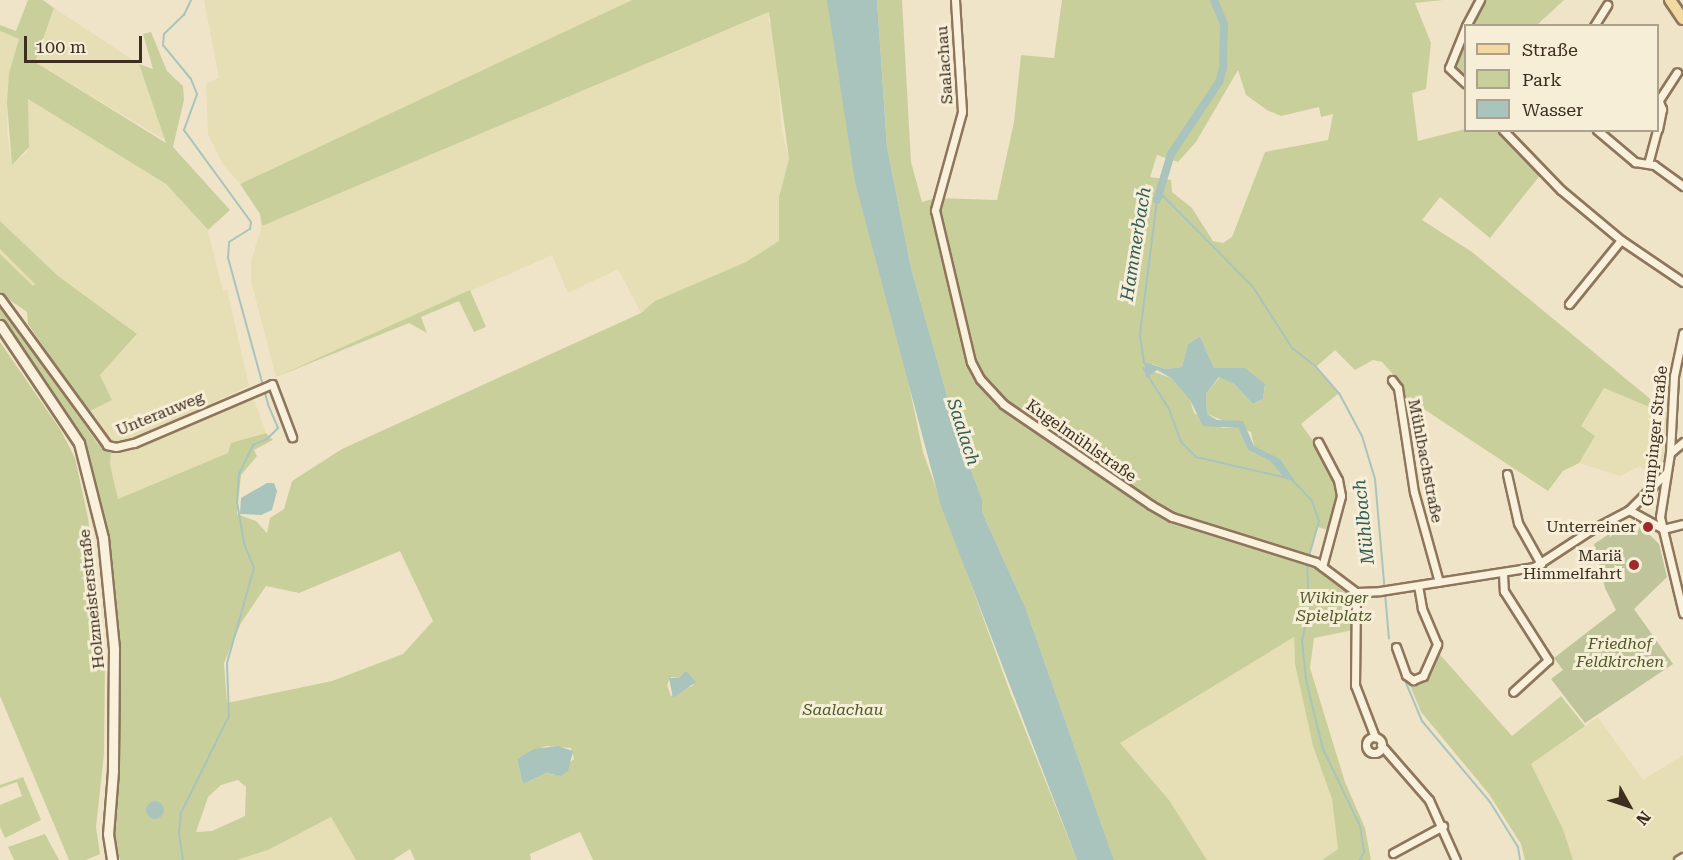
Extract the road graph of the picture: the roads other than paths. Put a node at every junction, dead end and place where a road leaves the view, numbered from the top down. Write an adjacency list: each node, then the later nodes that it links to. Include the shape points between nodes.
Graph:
1 (955, 0): 14 (street, Saalachau, via 962,97)
2 (1480, 0): 6 (street)
3 (1670, 0): 5 (main road)
4 (1607, 5): 7 (street)
5 (1683, 19)
6 (1467, 24)
7 (1595, 24)
8 (1464, 31): 10 (street, via 1449,68)
9 (1677, 72): 11 (street)
10 (1464, 82)
11 (1659, 98)
12 (1659, 102): 13 (street)
13 (1659, 122)
14 (959, 127): 37 (street, Kugelmühlstraße, via 935,210 971,362 980,379 1003,404 1161,512 1300,556)
15 (1508, 132): 20 (street, via 1542,173)
16 (1599, 132): 18 (street, via 1635,162)
17 (1656, 132): 18 (street)
18 (1648, 164): 19 (street)
19 (1683, 186)
20 (1621, 240): 21 (street); 23 (street)
21 (1683, 282)
22 (0, 298): 27 (street, Unterauweg, via 102,440 111,446 134,443 272,384)
23 (1569, 304)
24 (0, 326): 50 (street, Holzmeisterstraße, via 79,443 103,538 114,649 108,834)
25 (1683, 333): 30 (street, Gumpinger Straße, via 1674,376)
26 (1392, 380): 39 (street, Mühlbachstraße, via 1398,388 1414,492)
27 (292, 437)
28 (1318, 442): 37 (street, via 1338,480 1341,496)
29 (1683, 442): 30 (street)
30 (1670, 453): 31 (street, Gumpinger Straße)
31 (1666, 473): 33 (street); 35 (street, Gumpinger Straße, via 1660,505)
32 (1507, 474): 36 (street, via 1518,523)
33 (1629, 510): 35 (street); 36 (street, via 1588,531)
34 (1683, 525): 35 (street)
35 (1663, 529): 42 (street, Gumpinger Straße)
36 (1541, 564): 38 (street)
37 (1322, 567): 41 (street, Kugelmühlstraße)
38 (1503, 574): 39 (street); 44 (street, via 1504,591 1548,660)
39 (1439, 582): 40 (street)
40 (1418, 586): 41 (street); 43 (street, via 1422,608 1437,644 1423,676 1413,680 1406,675)
41 (1356, 592): 45 (street, via 1355,685)
42 (1683, 613)
43 (1396, 646)
44 (1513, 692)
45 (1375, 737): 46 (street); 46 (street, via 1366,742 1368,750 1377,752)
46 (1381, 745): 47 (street, via 1429,800)
47 (1443, 826): 48 (street); 51 (street)
48 (1393, 853)
49 (1683, 857): 52 (street)
50 (112, 860)
51 (1456, 860)
52 (1678, 860)

